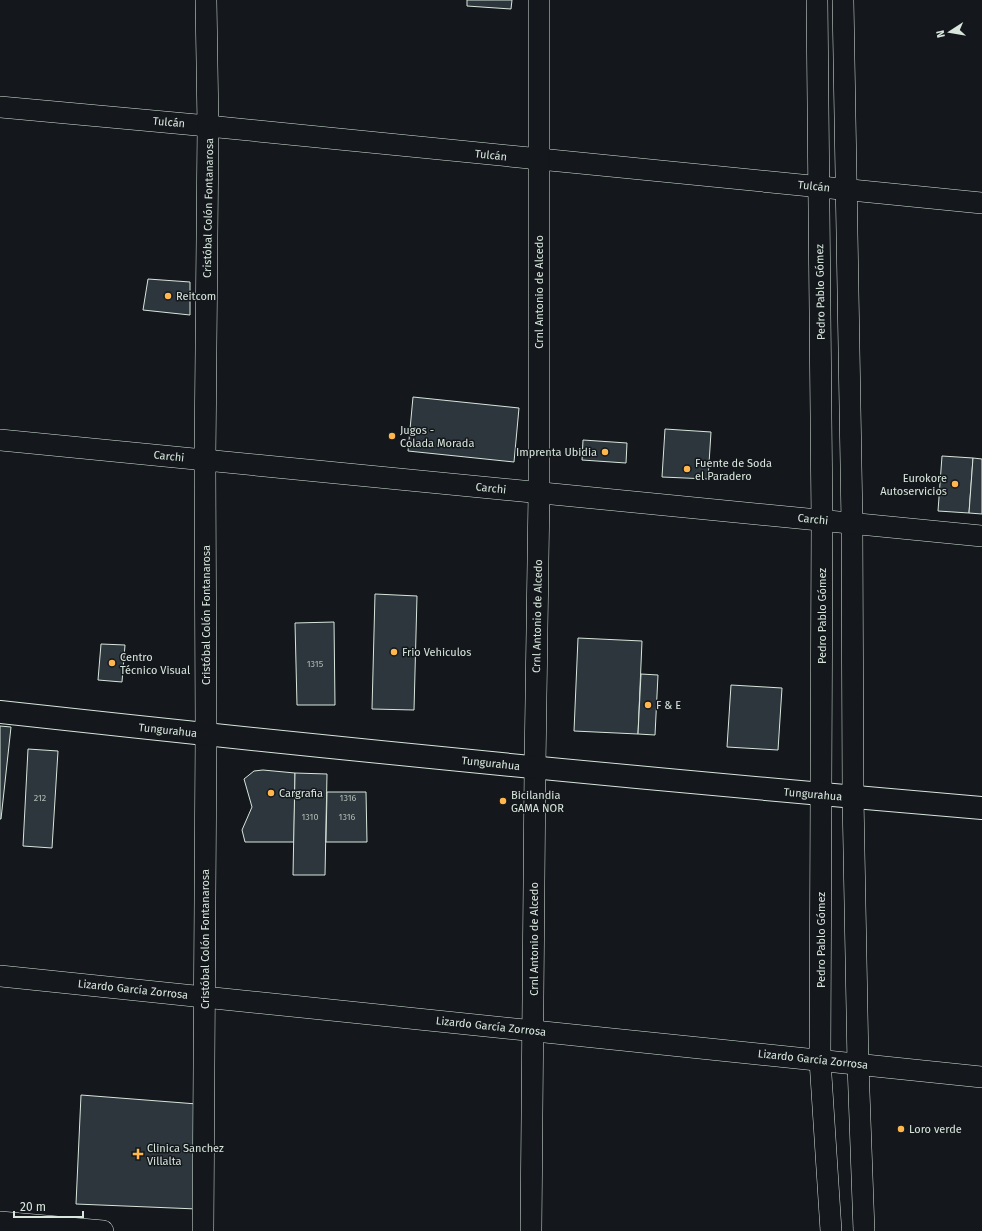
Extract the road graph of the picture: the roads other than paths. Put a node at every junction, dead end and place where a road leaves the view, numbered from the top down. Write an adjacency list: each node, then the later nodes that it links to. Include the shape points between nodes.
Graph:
1 (206, 0): 6 (street, Cristóbal Colón Fontanarosa)
2 (539, 0): 7 (street, Crnl Antonio de Alcedo)
3 (817, 0): 8 (street, Pedro Pablo Gómez)
4 (843, 0): 9 (street)
5 (0, 107): 6 (street, Tulcán)
6 (208, 126): 7 (street, Tulcán); 12 (street, Cristóbal Colón Fontanarosa)
7 (538, 159): 8 (street, Tulcán); 13 (street, Crnl Antonio de Alcedo)
8 (819, 187): 9 (street, Tulcán); 14 (street, Pedro Pablo Gómez)
9 (846, 190): 10 (street, Tulcán); 15 (street)
10 (982, 203)
11 (0, 440): 12 (street, Carchi)
12 (205, 460): 13 (street, Carchi); 18 (street, Cristóbal Colón Fontanarosa)
13 (539, 493): 14 (street, Carchi); 19 (street, Crnl Antonio de Alcedo)
14 (822, 520): 15 (street, Carchi); 20 (street, Pedro Pablo Gómez)
15 (852, 523): 16 (street, Carchi); 21 (street)
16 (982, 536)
17 (0, 712): 18 (main road, Tungurahua)
18 (206, 734): 19 (main road, Tungurahua); 24 (street, Cristóbal Colón Fontanarosa)
19 (534, 767): 20 (main road, Tungurahua); 25 (street, Crnl Antonio de Alcedo)
20 (822, 795): 21 (main road, Tungurahua); 26 (street, Pedro Pablo Gómez)
21 (853, 797): 22 (main road, Tungurahua); 27 (street)
22 (982, 808)
23 (0, 976): 24 (street, Lizardo García Zorrosa)
24 (204, 996): 25 (street, Lizardo García Zorrosa); 31 (street, Cristóbal Colón Fontanarosa)
25 (533, 1030): 26 (street, Lizardo García Zorrosa); 32 (street, Crnl Antonio de Alcedo)
26 (820, 1060): 27 (street, Lizardo García Zorrosa); 33 (street, Pedro Pablo Gómez)
27 (858, 1064): 28 (street, Lizardo García Zorrosa); 34 (street)
28 (982, 1077)
29 (0, 1222): 30 (street)
30 (103, 1231)
31 (203, 1231)
32 (531, 1231)
33 (831, 1231)
34 (864, 1231)

